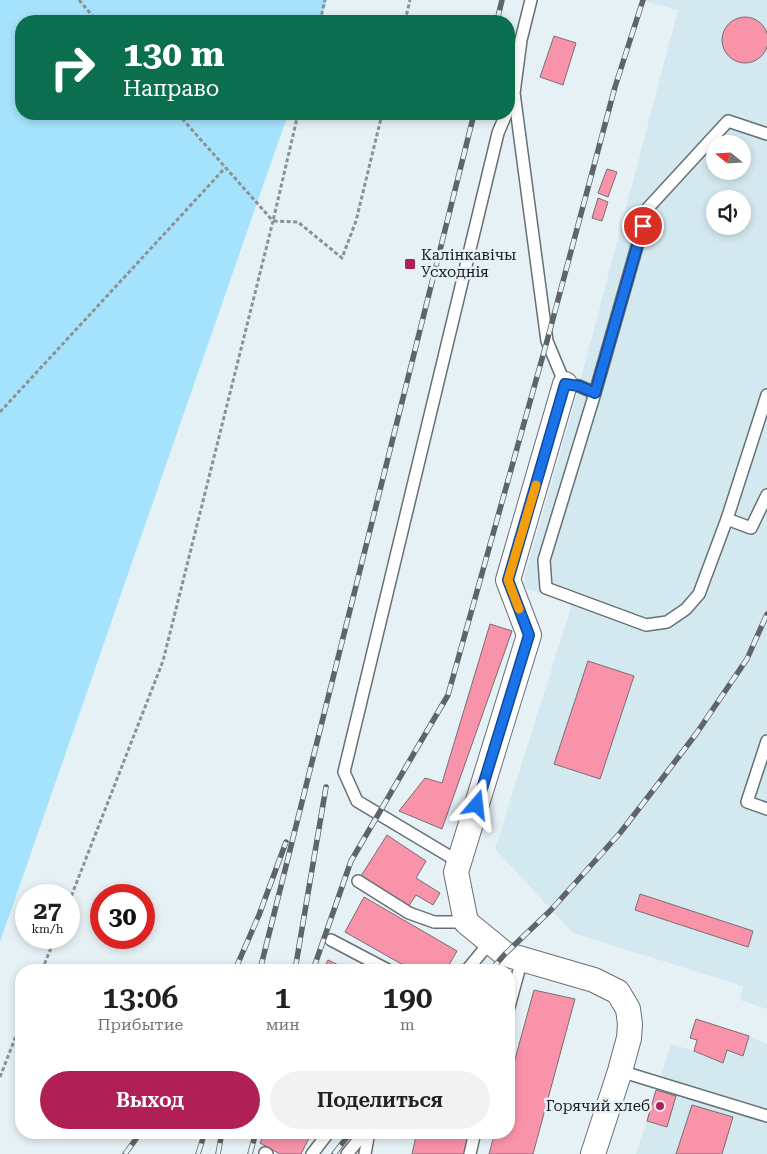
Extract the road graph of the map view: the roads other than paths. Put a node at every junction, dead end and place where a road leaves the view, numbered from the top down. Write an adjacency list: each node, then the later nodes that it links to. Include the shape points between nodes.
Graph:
1 (531, 0): 2 (lane)
2 (515, 85)
3 (515, 100): 6 (lane, via 548,341)
4 (503, 120): 13 (lane, via 344,772 357,801)
5 (767, 134): 7 (lane, via 728,121 648,208)
6 (565, 384): 7 (lane); 13 (street, via 508,580 529,635)
7 (595, 393): 10 (lane, via 544,560 546,588 646,625 667,622 686,609 699,594)
8 (767, 395): 10 (lane)
9 (767, 495): 10 (lane, via 751,528)
10 (728, 519)
11 (767, 741): 12 (lane, via 747,802)
12 (767, 809)
13 (459, 862): 15 (street, via 456,872)
14 (358, 881): 15 (lane, via 409,914 434,922)
15 (466, 922): 17 (street)
16 (331, 940): 18 (lane)
17 (490, 942): 19 (lane); 20 (street)
18 (377, 964)
19 (472, 964)
20 (513, 964)
21 (515, 966): 22 (street, via 594,980 618,992 628,1009 630,1024)
22 (620, 1071): 23 (lane); 32 (street)
23 (767, 1116)
24 (324, 1139): 28 (lane)
25 (360, 1139): 29 (lane)
26 (368, 1139): 30 (lane)
27 (474, 1139): 31 (lane)
28 (312, 1154)
29 (348, 1154)
30 (365, 1154)
31 (470, 1154)
32 (593, 1154)

